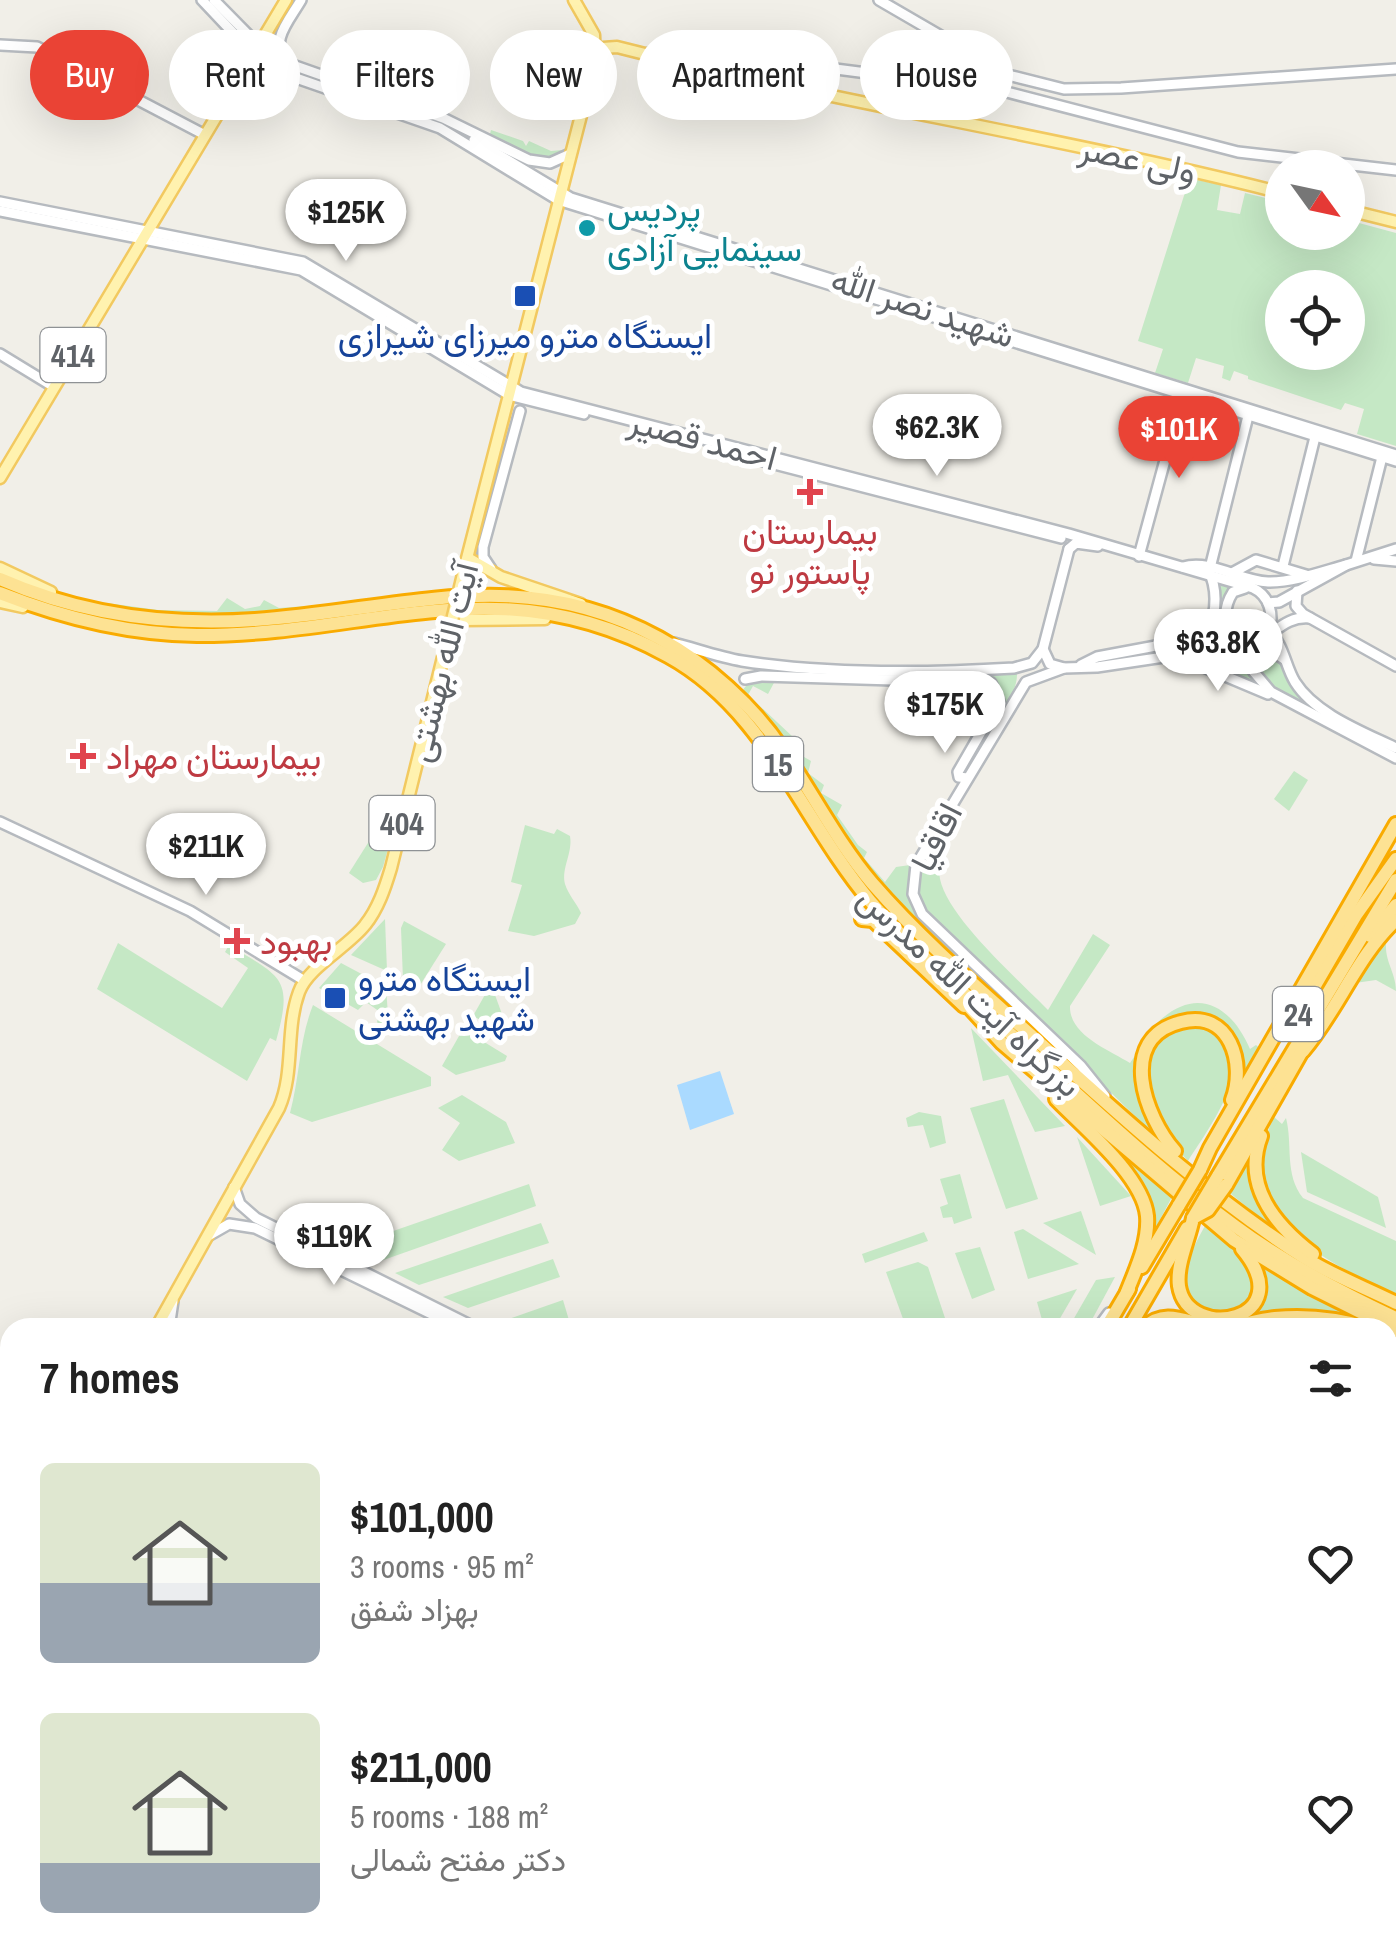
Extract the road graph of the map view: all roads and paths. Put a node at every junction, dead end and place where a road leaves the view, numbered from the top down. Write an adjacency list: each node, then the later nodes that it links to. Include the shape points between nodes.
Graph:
1 (202, 0): 7 (main road)
2 (214, 0): 8 (main road)
3 (286, 0): 9 (main road, 414)
4 (301, 0): 19 (main road, via 279,39 287,64 443,118 529,160 550,163)
5 (574, 0): 10 (main road)
6 (879, 0): 12 (main road, via 1008,75 1064,89)
7 (234, 30)
8 (239, 30)
9 (268, 30)
10 (591, 30)
11 (0, 45): 18 (main road, via 37,47)
12 (1396, 69)
13 (840, 70): 20 (main road, via 999,90 1238,152)
14 (300, 80): 22 (main road, شهید نصر الله, via 440,128)
15 (840, 96): 21 (main road, ولی عصر)
16 (214, 120): 18 (main road, 414)
17 (579, 120): 19 (main road, آیت الله بهشتی / 404)
18 (205, 135): 27 (main road, 414)
19 (570, 154): 22 (main road, آیت الله بهشتی / 404)
20 (1396, 170)
21 (1265, 189)
22 (559, 197): 30 (main road, آیت الله بهشتی / 404); 31 (main road, شهید نصر الله)
23 (0, 202): 27 (main road)
24 (0, 212): 27 (main road)
25 (1365, 214): 26 (main road)
26 (1396, 222)
27 (145, 236): 29 (main road, 414); 30 (main road, via 306,263)
28 (0, 354): 29 (main road)
29 (54, 387): 42 (main road, 414)
30 (510, 391): 32 (main road, احمد قصیر); 35 (main road, آیت الله بهشتی / 404); 41 (main road, احمد قصیر)
31 (1183, 392): 34 (main road); 38 (main road); 49 (main road)
32 (538, 403): 33 (main road); 41 (main road, احمد قصیر)
33 (520, 411): 35 (main road); 40 (main road)
34 (1248, 416): 36 (main road); 55 (main road)
35 (499, 434): 37 (main road, آیت الله بهشتی / 404)
36 (1316, 436): 38 (main road); 53 (main road)
37 (494, 452): 40 (main road); 44 (main road, آیت الله بهشتی / 404)
38 (1382, 454): 39 (main road); 52 (main road)
39 (1396, 458)
40 (505, 465): 43 (main road)
41 (794, 466): 45 (main road, احمد قصیر)
42 (0, 478)
43 (494, 505): 44 (main road); 58 (main road, via 482,556)
44 (478, 517): 50 (main road, آیت الله بهشتی / 404)
45 (1065, 536): 46 (main road, احمد قصیر); 47 (main road)
46 (1103, 546): 47 (main road, via 1076,543); 49 (main road)
47 (1069, 549): 74 (main road)
48 (1396, 549): 52 (main road)
49 (1140, 556): 55 (main road)
50 (468, 558): 58 (main road); 71 (main road, آیت الله بهشتی / 404, bridge)
51 (1396, 561): 52 (main road)
52 (1356, 562): 57 (main road); 61 (main road)
53 (1282, 566): 56 (main road, via 1252,560); 57 (main road)
54 (0, 568): 66 (main road)
55 (1211, 572): 56 (main road); 60 (main road); 78 (main road, via 1216,599 1204,637 1097,656)
56 (1232, 573): 57 (main road, via 1267,582)
57 (1309, 576)
58 (501, 577): 65 (main road)
59 (0, 580): 66 (highway, بزرگراه آیت الله مدرس / 15)
60 (1248, 587): 64 (main road); 73 (main road, via 1233,592 1225,610 1232,636)
61 (1297, 591): 64 (main road); 68 (main road, via 1296,606)
62 (0, 593): 69 (highway, بزرگراه آیت الله مدرس / 15)
63 (0, 602): 69 (main road)
64 (1268, 602): 70 (main road)
65 (591, 608): 66 (highway, بزرگراه آیت الله مدرس / 15, via 480,594 254,620 152,620); 72 (highway, بزرگراه آیت الله مدرس / 15)
66 (93, 610)
67 (575, 618): 69 (highway, بزرگراه آیت الله مدرس / 15, via 463,607 253,633); 71 (main road, via 469,619); 100 (highway, بزرگراه آیت الله مدرس / 15, via 667,655 726,699 770,753 846,872)
68 (1310, 618): 70 (main road, via 1284,622); 79 (main road)
69 (106, 626)
70 (1273, 635): 73 (main road); 76 (main road)
71 (448, 637): 101 (main road, آیت الله بهشتی / 404, via 380,899 366,924)
72 (658, 637): 77 (main road); 106 (highway, بزرگراه آیت الله مدرس / 15, via 710,672 759,718 852,858 891,904)
73 (1244, 647): 75 (main road); 82 (main road)
74 (1043, 649): 80 (main road, via 1029,665); 81 (main road, via 1050,664)
75 (1168, 657): 78 (main road); 87 (main road)
76 (1284, 659): 82 (main road, via 1263,652); 88 (main road, via 1316,704)
77 (764, 664): 83 (main road); 84 (main road)
78 (1081, 666): 81 (main road)
79 (1396, 666)
80 (1014, 668): 83 (main road); 86 (main road)
81 (1064, 668): 86 (main road)
82 (1254, 672): 87 (main road)
83 (837, 674): 84 (main road); 90 (main road, اقاقیا, via 992,683 998,705 958,772)
84 (762, 676): 85 (main road)
85 (745, 679)
86 (1026, 682): 90 (main road, اقاقیا)
87 (1285, 701): 89 (main road)
88 (1396, 748)
89 (1396, 758)
90 (967, 778): 106 (main road, اقاقیا, via 916,865 918,908 1081,1066)
91 (0, 822): 101 (main road, via 190,912)
92 (1396, 824): 107 (highway)
93 (1396, 859): 108 (highway, 24)
94 (1396, 880): 109 (highway, 24)
95 (1396, 891): 99 (highway)
96 (1396, 905): 99 (highway)
97 (862, 919): 102 (highway, via 873,920)
98 (1396, 920): 104 (highway)
99 (1363, 946): 104 (highway)
100 (933, 964): 102 (highway); 126 (highway, بزرگراه آیت الله مدرس / 15, via 1193,1195 1282,1258)
101 (304, 982): 110 (main road, via 288,1088)
102 (978, 1020): 103 (highway)
103 (1002, 1043): 113 (highway); 115 (highway, via 1141,1196 1146,1230)
104 (1302, 1053): 105 (highway)
105 (1272, 1106): 109 (highway); 114 (highway, via 1255,1157 1268,1208 1299,1243)
106 (1119, 1114): 108 (highway, بزرگراه آیت الله مدرس / 15)
107 (1221, 1128): 108 (highway); 108 (highway, via 1239,1076 1231,1042 1206,1024 1185,1020 1166,1028 1144,1060 1141,1088 1157,1129)
108 (1202, 1177): 114 (highway, بزرگراه آیت الله مدرس / 15, via 1310,1261); 115 (highway, 24, bridge)
109 (1222, 1181): 111 (highway, 24, bridge)
110 (234, 1187): 112 (main road); 121 (main road, via 256,1218)
111 (1193, 1218): 113 (highway, via 1179,1285 1187,1304 1204,1316 1243,1314 1259,1296 1259,1274); 124 (highway, 24)
112 (206, 1237): 116 (main road); 120 (main road, via 229,1224 255,1228)
113 (1234, 1240): 125 (highway)
114 (1360, 1286): 117 (highway, بزرگراه آیت الله مدرس / 15)
115 (1127, 1292): 122 (main road); 123 (highway, 24)
116 (174, 1295): 118 (main road); 119 (main road)
117 (1396, 1303)
118 (161, 1318)
119 (171, 1318)
120 (449, 1318)
121 (450, 1318)
122 (1106, 1318)
123 (1112, 1318)
124 (1135, 1318)
125 (1368, 1318)
126 (1396, 1318)

